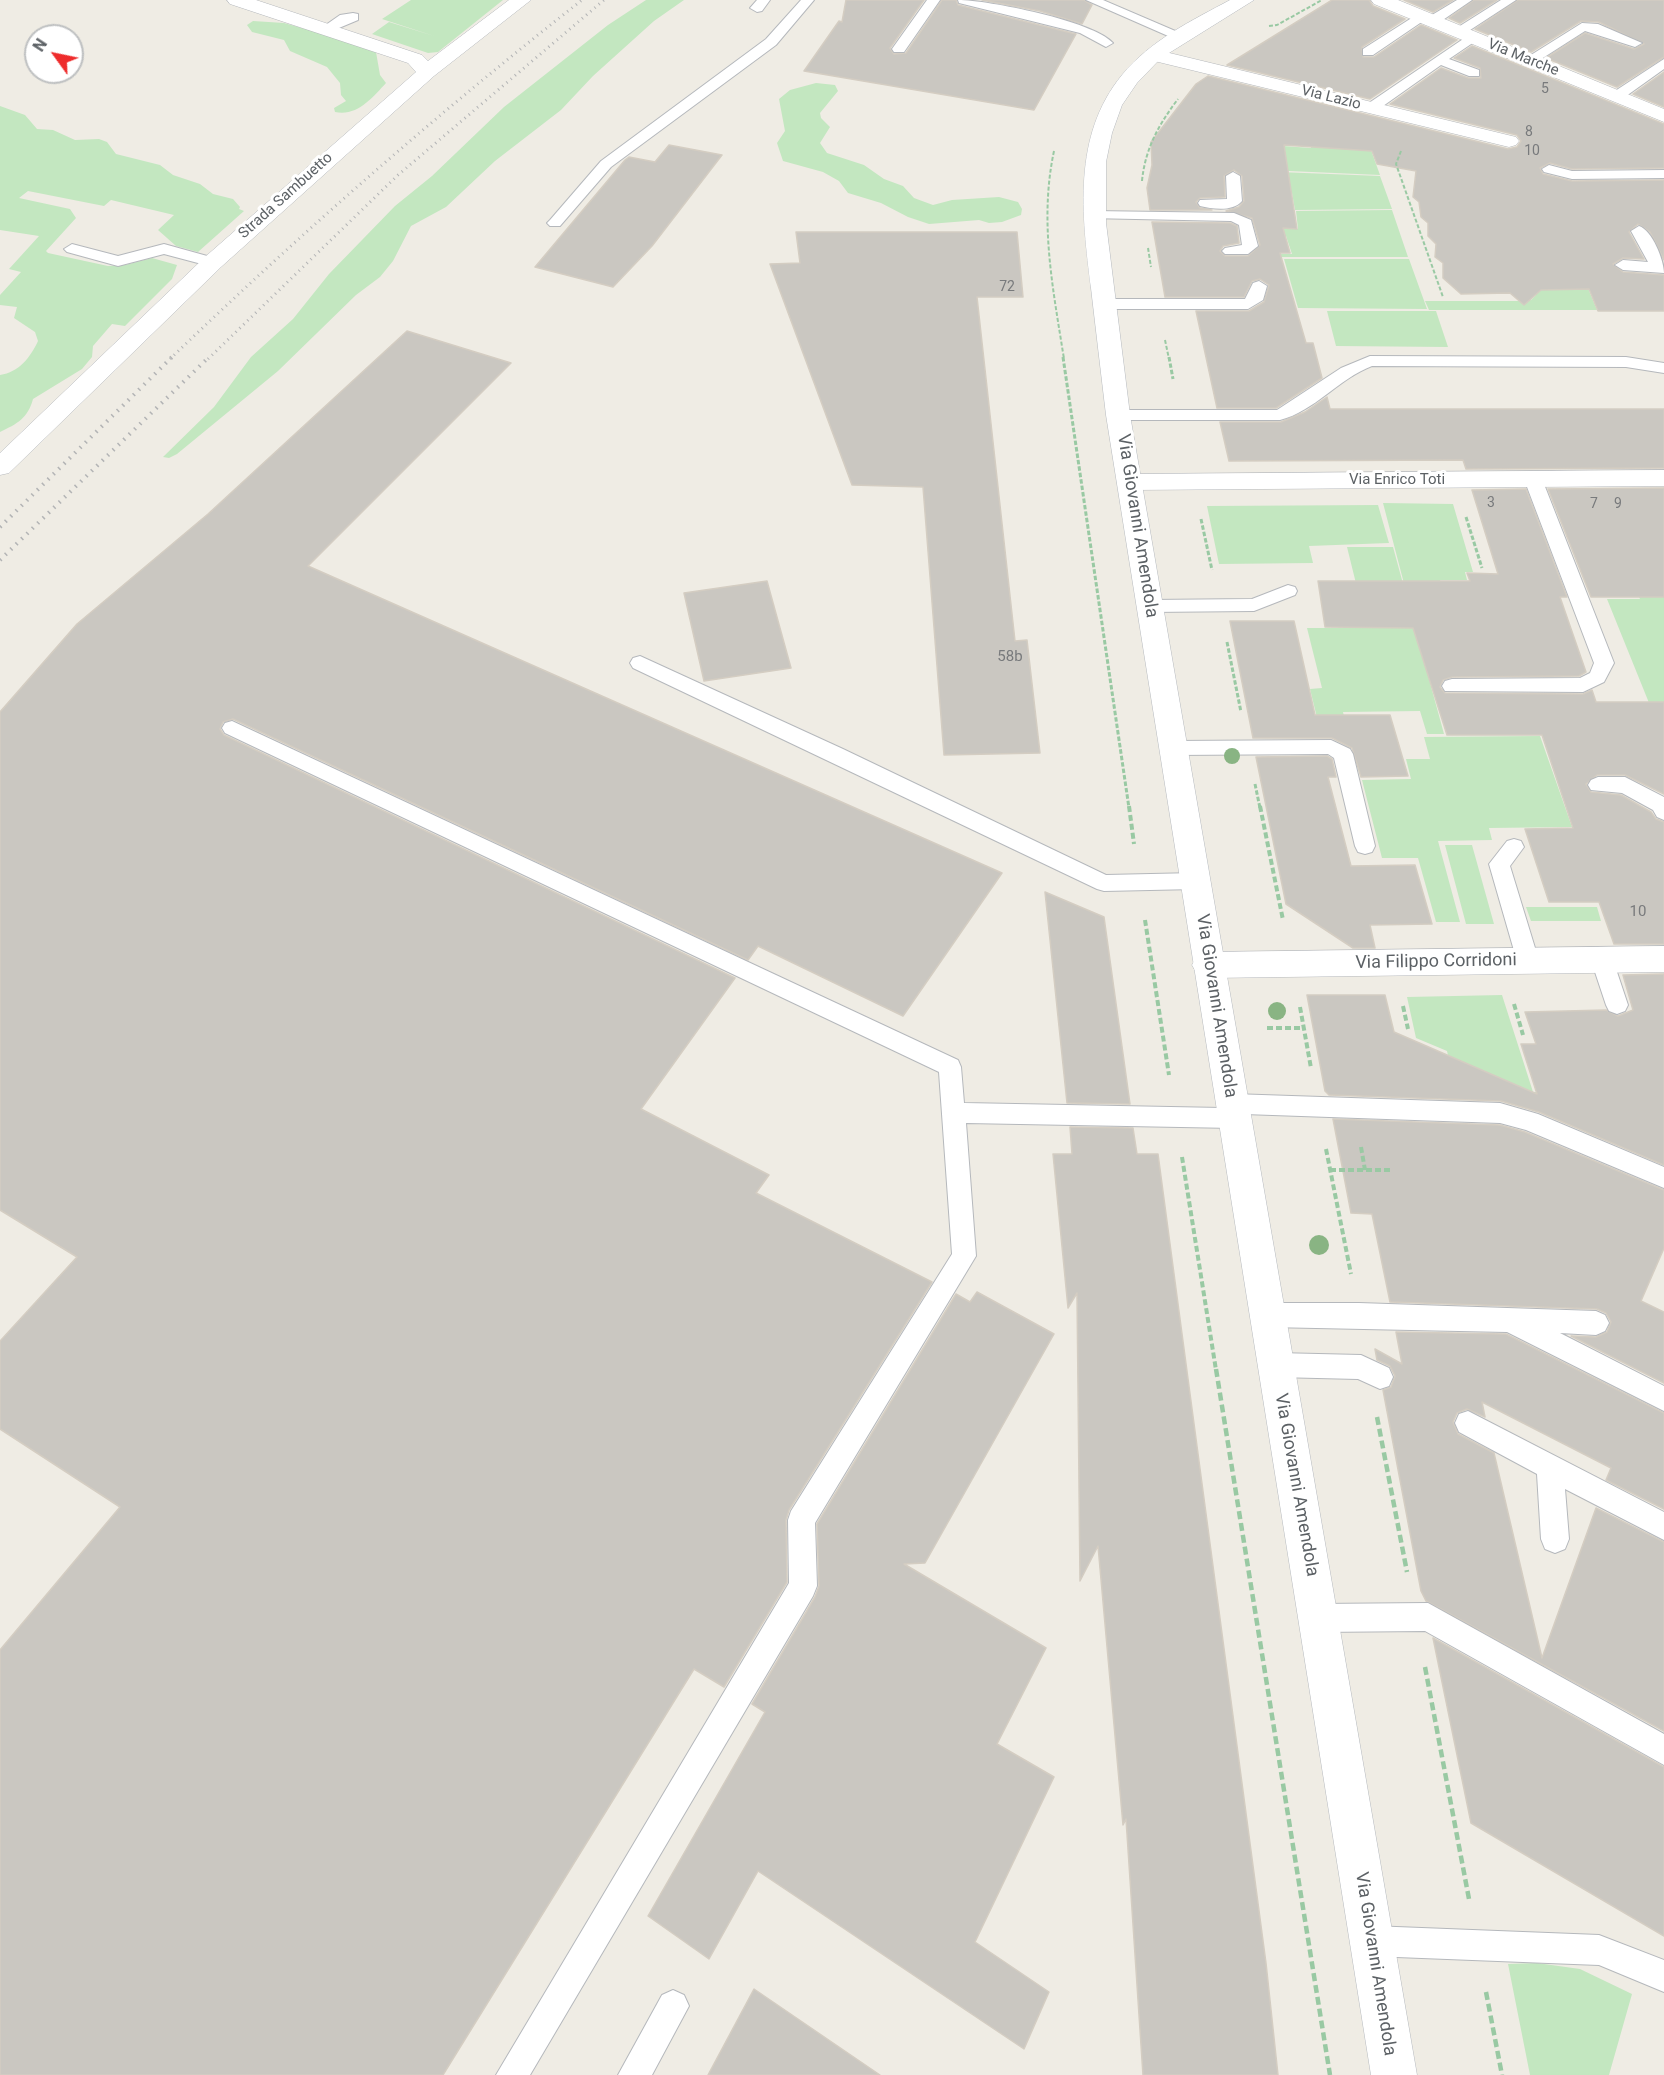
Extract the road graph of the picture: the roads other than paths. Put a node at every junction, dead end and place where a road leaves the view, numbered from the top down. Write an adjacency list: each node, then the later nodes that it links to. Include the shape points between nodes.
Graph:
1 (237, 0): 13 (street)
2 (521, 0): 24 (street, Strada Sambuetto)
3 (808, 0): 36 (lane, via 771,42 606,164)
4 (934, 0): 18 (lane)
5 (964, 0): 16 (lane, via 1084,30)
6 (1092, 0): 15 (lane)
7 (1244, 0): 15 (street, Via Giovanni Amendola)
8 (1381, 0): 12 (street, Via Marche)
9 (1466, 0): 12 (lane)
10 (1510, 0): 14 (lane)
11 (353, 17): 13 (lane)
12 (1427, 18): 14 (street, Via Marche); 19 (lane)
13 (327, 29): 24 (street, via 415,59)
14 (1465, 34): 21 (lane); 22 (street, Via Marche)
15 (1180, 36): 20 (street, Via Giovanni Amendola)
16 (1106, 42)
17 (1635, 43): 22 (lane, via 1593,27 1582,27)
18 (899, 49)
19 (1368, 52)
20 (1153, 55): 27 (street, Via Lazio); 35 (street, Via Giovanni Amendola, via 1124,89 1101,135 1094,162)
21 (1439, 60): 25 (lane); 27 (lane)
22 (1530, 60): 26 (street, Via Marche)
23 (1664, 63): 26 (lane)
24 (427, 72): 40 (street, Strada Sambuetto)
25 (1474, 73)
26 (1617, 96): 28 (street, Via Marche)
27 (1371, 108): 29 (street, Via Lazio)
28 (1664, 116)
29 (1509, 141)
30 (1549, 169): 31 (lane, via 1583,178)
31 (1664, 174)
32 (1233, 176): 35 (lane, via 1235,201 1230,204)
33 (1643, 185): 34 (lane)
34 (1664, 185)
35 (1093, 207): 39 (lane, via 1234,217 1246,223 1250,246 1243,251); 44 (street, Via Giovanni Amendola)
36 (555, 223)
37 (1640, 231): 42 (lane)
38 (72, 249): 40 (lane, via 118,261 164,249)
39 (1230, 251)
40 (213, 262): 47 (street, Strada Sambuetto)
41 (1623, 265): 42 (lane)
42 (1662, 268)
43 (1259, 286): 44 (lane, via 1255,300 1248,304)
44 (1104, 304): 46 (street, Via Giovanni Amendola)
45 (1664, 368): 46 (lane, via 1626,362 1370,361 1353,366 1298,408 1280,415)
46 (1118, 414): 50 (street, Via Giovanni Amendola)
47 (0, 467)
48 (1664, 478): 49 (street, Via Enrico Toti)
49 (1533, 479): 50 (street, Via Enrico Toti); 54 (lane, via 1604,663 1598,678 1583,685)
50 (1130, 482): 52 (street, Via Giovanni Amendola)
51 (1288, 591): 52 (lane, via 1254,605)
52 (1150, 606): 56 (street, Via Giovanni Amendola)
53 (640, 663): 61 (lane, via 1104,883)
54 (1452, 686)
55 (232, 728): 68 (lane, via 950,1067)
56 (1173, 748): 59 (lane, via 1331,747 1343,754); 61 (street, Via Giovanni Amendola)
57 (1598, 785): 58 (lane, via 1625,785 1661,805)
58 (1664, 812)
59 (1365, 846)
60 (1514, 847): 64 (lane, via 1499,864)
61 (1196, 881): 65 (street, Via Giovanni Amendola)
62 (1664, 959): 63 (street, Via Filippo Corridoni)
63 (1602, 960): 64 (street, Via Filippo Corridoni); 66 (lane)
64 (1528, 961): 65 (street, Via Filippo Corridoni)
65 (1208, 965): 67 (street, Via Giovanni Amendola)
66 (1617, 1005)
67 (1233, 1111): 68 (lane); 69 (lane, via 1318,1106 1500,1113 1530,1121); 70 (street, Via Giovanni Amendola)
68 (954, 1113): 85 (lane, via 964,1256 801,1520 803,1586)
69 (1664, 1178)
70 (1268, 1315): 71 (lane); 73 (street, Via Giovanni Amendola)
71 (1509, 1321): 72 (lane); 75 (lane)
72 (1596, 1323)
73 (1276, 1365): 74 (lane, via 1360,1367); 80 (street, Via Giovanni Amendola)
74 (1374, 1374)
75 (1664, 1399)
76 (1468, 1423): 77 (lane)
77 (1551, 1467): 78 (lane); 79 (lane)
78 (1664, 1527)
79 (1555, 1539)
80 (1318, 1618): 81 (lane, via 1428,1617); 82 (street, Via Giovanni Amendola)
81 (1664, 1750)
82 (1371, 1941): 83 (lane, via 1599,1950); 87 (street, Via Giovanni Amendola)
83 (1664, 1976)
84 (673, 2007): 86 (lane)
85 (512, 2075)
86 (634, 2075)
87 (1394, 2075)

